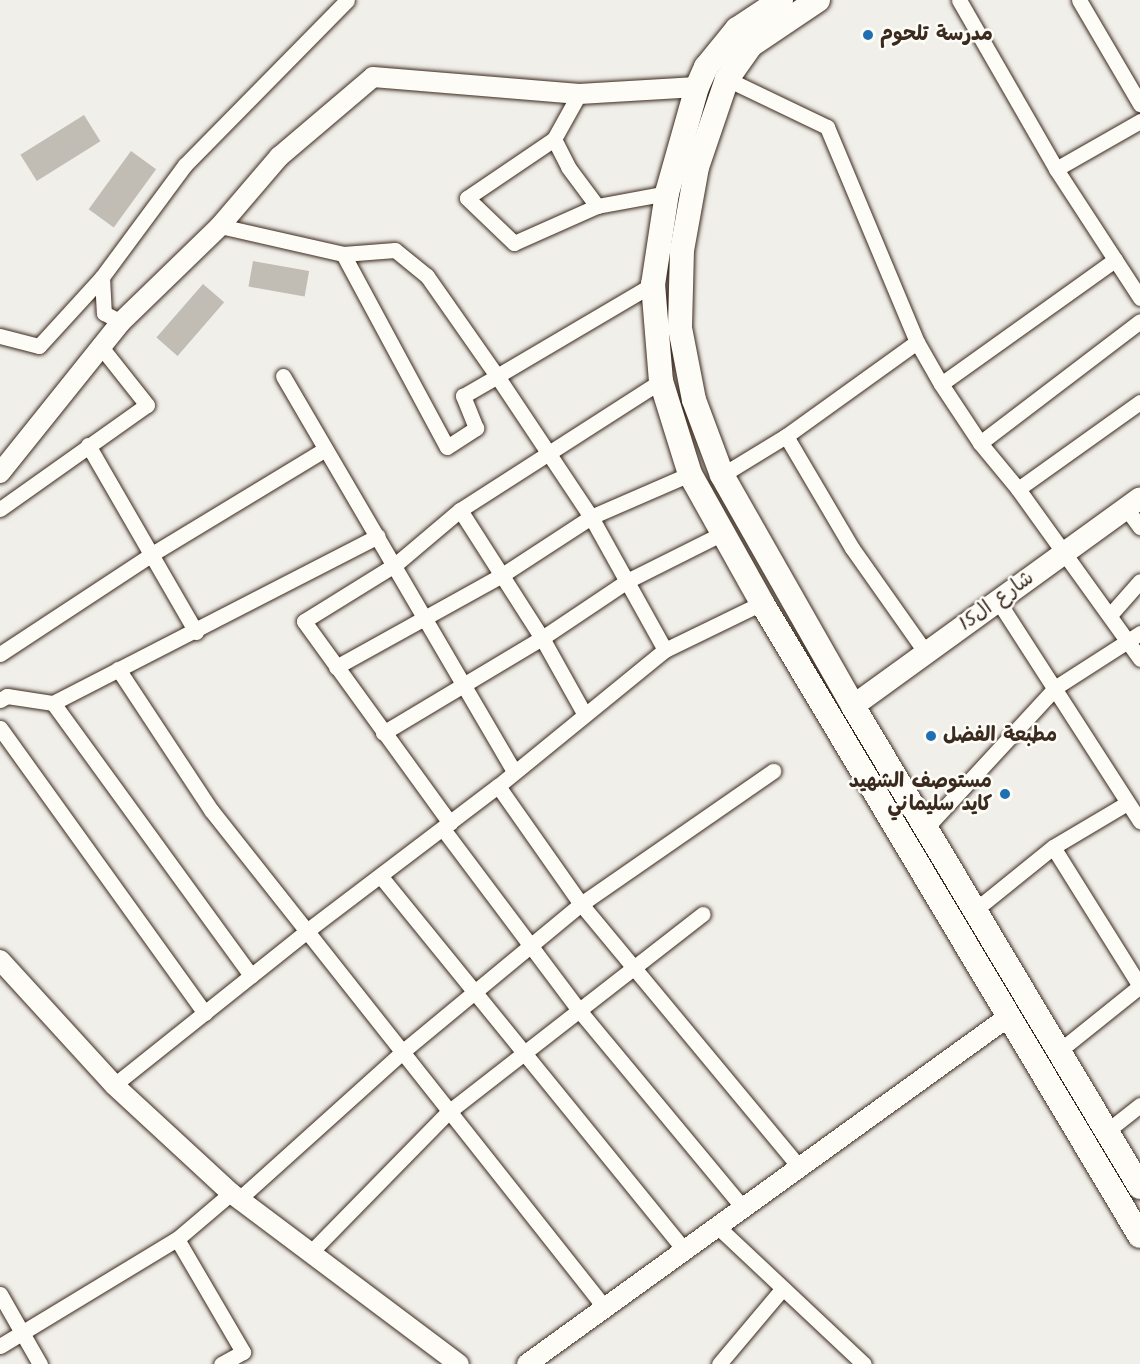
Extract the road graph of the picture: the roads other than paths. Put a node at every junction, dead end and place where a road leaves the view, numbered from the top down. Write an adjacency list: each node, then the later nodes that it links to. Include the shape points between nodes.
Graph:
1 (347, 0): 18 (street, via 185,165)
2 (781, 0): 7 (main road, via 737,29 705,68)
3 (818, 0): 6 (main road, via 751,45)
4 (959, 0): 12 (street)
5 (1079, 0): 9 (street)
6 (727, 79): 24 (street, via 826,127); 38 (main road, via 697,167 682,250 680,327 694,400)
7 (697, 87): 8 (street); 13 (main road)
8 (579, 94): 11 (street); 15 (street, via 373,77 279,157)
9 (1140, 104)
10 (1140, 121): 12 (street)
11 (555, 139): 14 (street, via 568,167); 14 (street, via 467,198 514,243)
12 (1056, 169): 17 (street)
13 (667, 193): 14 (street); 19 (main road)
14 (597, 206)
15 (220, 226): 16 (street); 22 (street)
16 (343, 254): 27 (street, via 395,250 427,276); 27 (street, via 447,447 476,428 463,396)
17 (1115, 260): 20 (street); 29 (street)
18 (102, 277): 22 (street, via 104,313); 23 (street, via 39,346)
19 (653, 284): 27 (street); 28 (main road)
20 (1140, 298)
21 (1140, 321): 32 (street)
22 (121, 322): 25 (street)
23 (2, 339)
24 (916, 342): 29 (street); 31 (street)
25 (101, 347): 33 (street, via 147,405); 36 (street)
26 (283, 376): 34 (street)
27 (497, 376): 35 (street)
28 (661, 381): 35 (street); 37 (main road)
29 (941, 384): 32 (street)
30 (1140, 402): 39 (street)
31 (786, 436): 38 (street); 61 (street, via 852,548)
32 (980, 442): 39 (street)
33 (88, 445): 41 (street); 48 (street)
34 (324, 450): 46 (street); 48 (street)
35 (551, 454): 42 (street); 43 (street)
36 (0, 473)
37 (690, 474): 43 (street); 45 (main road)
38 (722, 475): 70 (main road)
39 (1018, 489): 47 (street)
40 (1133, 503): 44 (street); 47 (main road, شارع ال15)
41 (0, 509)
42 (460, 510): 49 (street); 50 (street)
43 (591, 517): 50 (street); 51 (street)
44 (1140, 527)
45 (723, 533): 51 (street); 54 (main road)
46 (378, 536): 49 (street); 57 (street)
47 (1064, 553): 53 (main road, شارع ال15); 55 (street)
48 (152, 554): 57 (street); 62 (street)
49 (396, 564): 56 (street); 64 (street, via 304,621)
50 (502, 575): 56 (street); 59 (street)
51 (627, 581): 59 (street); 60 (street)
52 (1140, 581): 55 (street)
53 (998, 601): 61 (main road, شارع ال15); 67 (street)
54 (762, 603): 60 (street); 95 (main road)
55 (1110, 615): 58 (street)
56 (426, 618): 64 (street); 66 (street)
57 (196, 632): 65 (street)
58 (1134, 637): 63 (street); 67 (street)
59 (542, 638): 66 (street); 71 (street)
60 (664, 650): 71 (street)
61 (926, 653): 70 (main road, شارع ال15)
62 (0, 654)
63 (1140, 659)
64 (336, 667): 73 (street)
65 (118, 669): 69 (street); 86 (street, via 211,810)
66 (465, 686): 73 (street); 75 (street)
67 (1056, 687): 77 (street); 80 (street)
68 (0, 700): 69 (street, via 7,696)
69 (53, 703): 90 (street)
70 (853, 706): 80 (main road)
71 (585, 715): 75 (street)
72 (0, 728): 94 (street)
73 (383, 733): 79 (street)
74 (773, 771): 83 (street)
75 (514, 772): 76 (street)
76 (498, 786): 79 (street); 83 (street)
77 (1128, 803): 78 (street); 81 (street)
78 (1140, 821)
79 (447, 826): 82 (street); 87 (street)
80 (926, 828): 84 (main road)
81 (1053, 847): 84 (street); 91 (street)
82 (382, 878): 86 (street); 92 (street)
83 (580, 904): 87 (street); 88 (street)
84 (975, 910): 96 (main road)
85 (702, 914): 88 (street)
86 (308, 930): 90 (street); 97 (street)
87 (530, 945): 92 (street); 93 (street)
88 (632, 967): 93 (street); 103 (street)
89 (3, 968): 99 (street)
90 (251, 976): 94 (street)
91 (1140, 986): 96 (street)
92 (472, 992): 97 (street); 98 (street)
93 (578, 1009): 98 (street); 106 (street)
94 (205, 1012): 99 (street)
95 (1008, 1017): 103 (street); 108 (main road)
96 (1059, 1051): 102 (main road)
97 (402, 1052): 101 (street); 105 (street)
98 (521, 1053): 101 (street); 110 (street)
99 (114, 1085): 105 (street)
100 (1140, 1105): 102 (street)
101 (447, 1113): 111 (street); 114 (street)
102 (1107, 1131): 104 (main road)
103 (800, 1168): 106 (street)
104 (1140, 1187)
105 (235, 1196): 109 (street); 111 (street)
106 (743, 1208): 107 (street)
107 (718, 1227): 110 (street); 112 (street)
108 (1140, 1236)
109 (177, 1239): 115 (street); 118 (street, via 243,1352)
110 (685, 1251): 114 (street)
111 (309, 1254): 119 (street)
112 (783, 1288): 121 (street); 122 (street)
113 (0, 1294): 115 (street)
114 (605, 1308): 120 (street)
115 (22, 1333): 116 (street); 117 (street)
116 (0, 1346)
117 (40, 1364)
118 (221, 1364)
119 (459, 1364)
120 (528, 1364)
121 (719, 1364)
122 (864, 1364)

